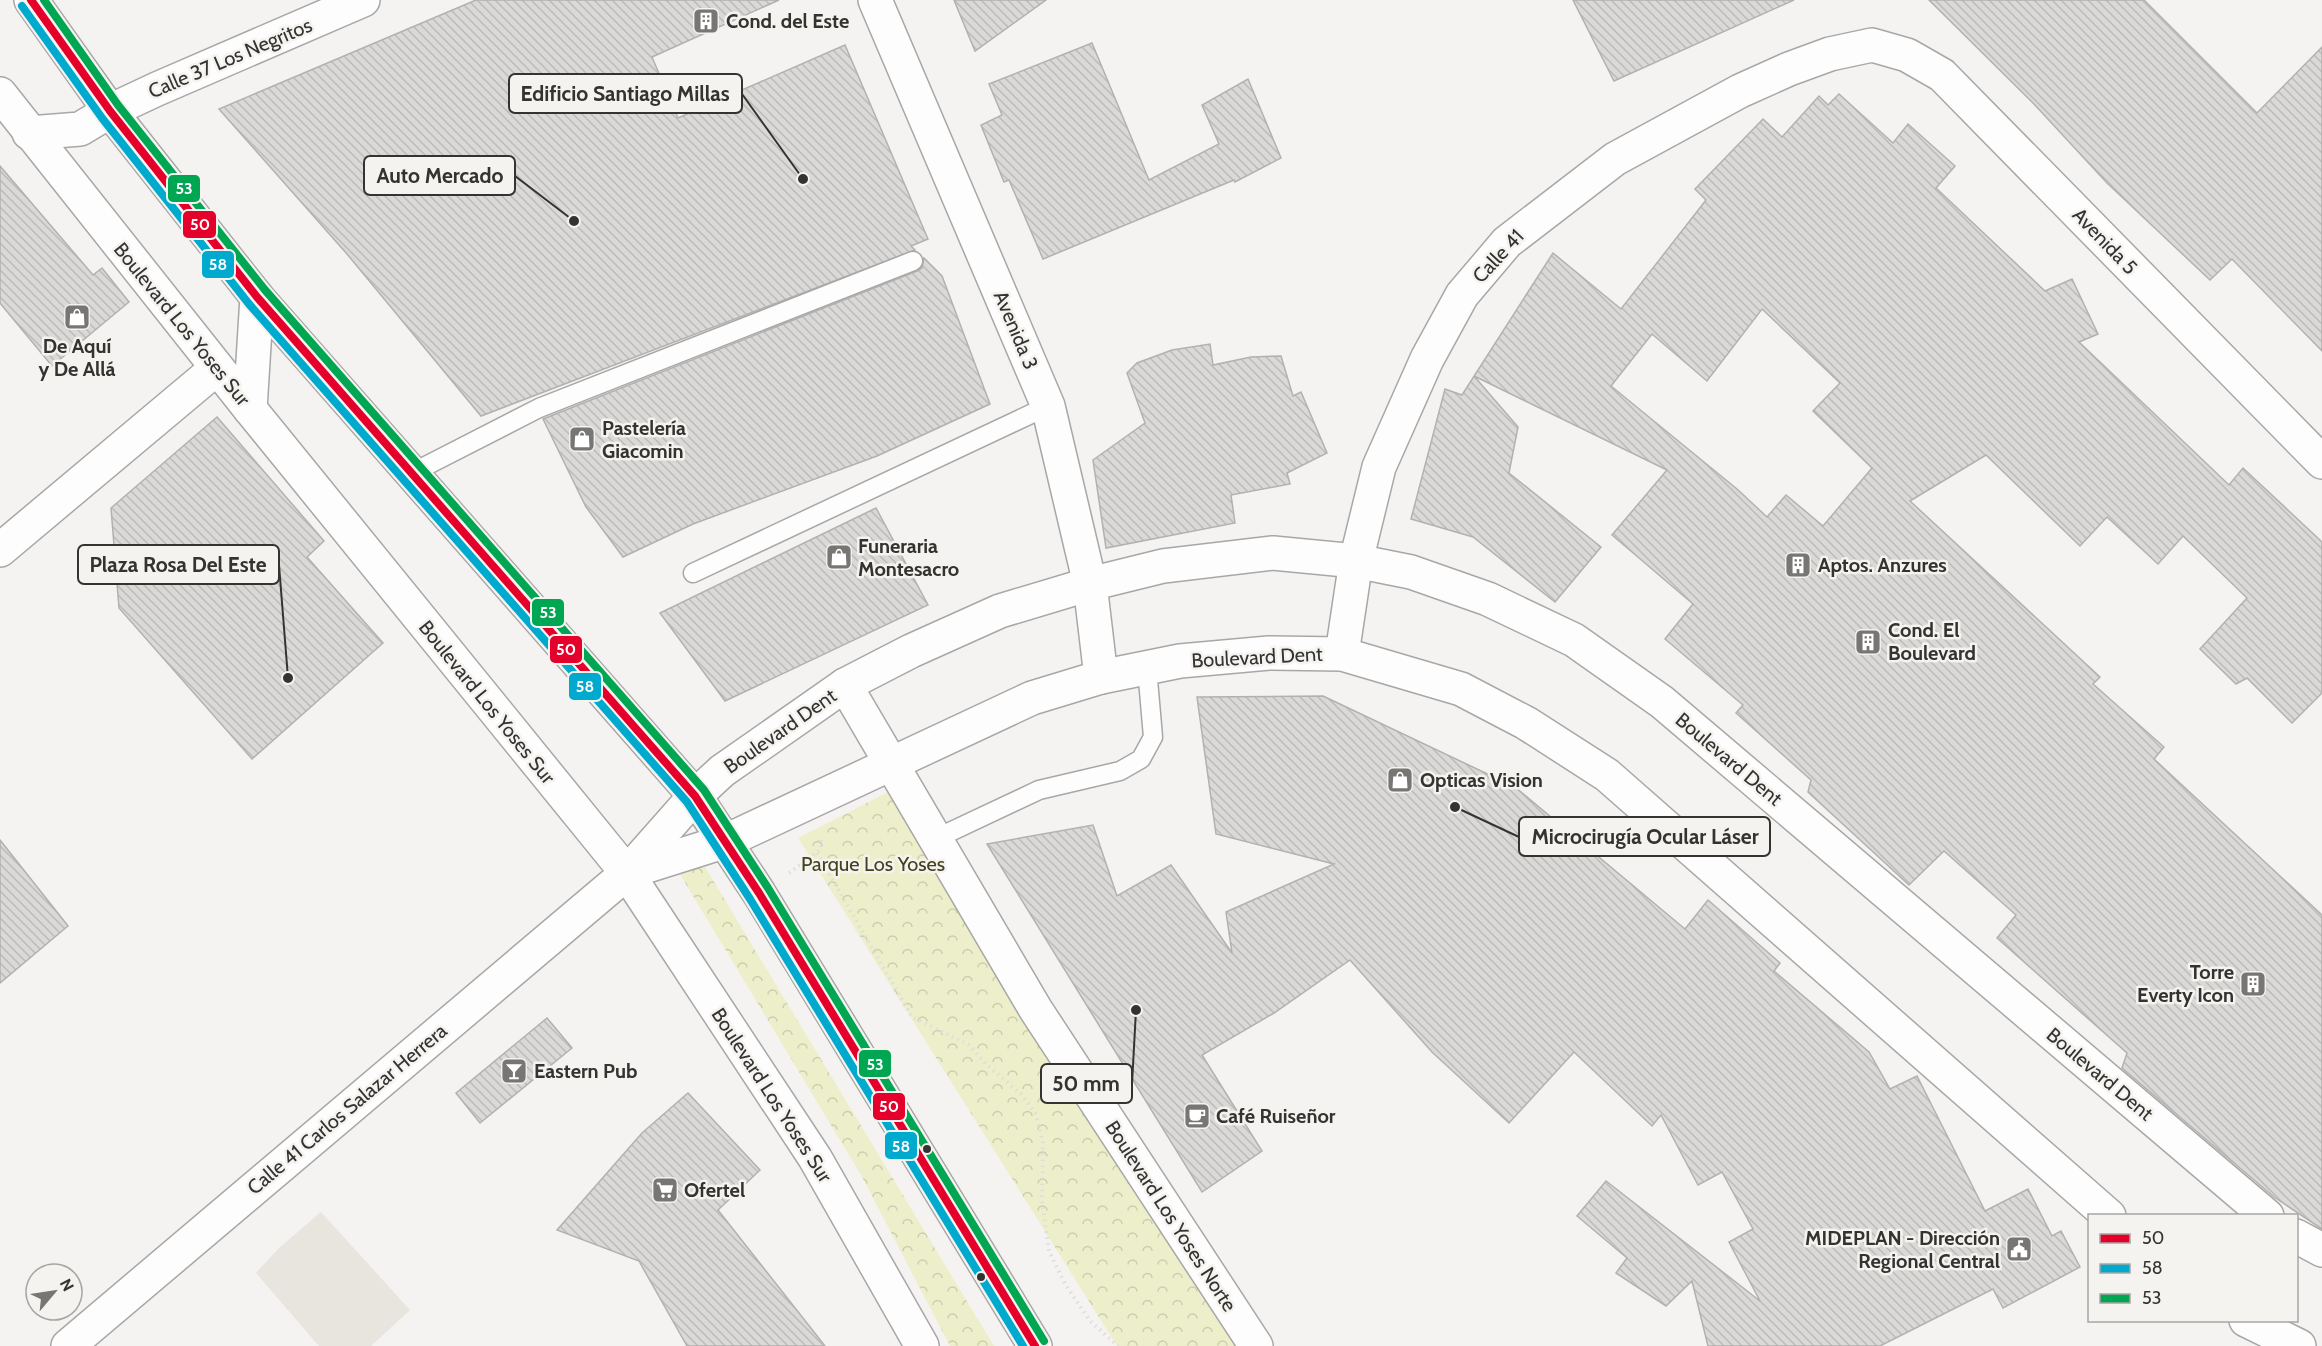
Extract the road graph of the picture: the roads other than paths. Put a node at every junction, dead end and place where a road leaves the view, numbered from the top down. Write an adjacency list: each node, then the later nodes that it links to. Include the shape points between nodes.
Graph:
1 (31, 0): 6 (main road)
2 (363, 0): 6 (main road, Calle 37 Los Negritos)
3 (875, 0): 11 (main road, Avenida 3)
4 (1872, 45): 13 (main road, Avenida 5, via 1907,55 1942,75); 16 (main road, Calle 41, via 1830,54 1789,69 1615,159 1507,242 1462,295 1427,359 1379,468)
5 (0, 94): 7 (main road, Boulevard Los Yoses Sur)
6 (110, 111): 7 (main road, Calle 37 Los Negritos, via 80,129); 9 (main road)
7 (29, 133): 10 (main road, Boulevard Los Yoses Sur)
8 (912, 261): 14 (lane, via 539,408)
9 (257, 297): 12 (main road); 14 (main road)
10 (217, 368): 12 (main road, Boulevard Los Yoses Sur); 15 (main road)
11 (1048, 406): 17 (lane); 18 (main road, Avenida 3)
12 (250, 409): 27 (main road, Boulevard Los Yoses Sur)
13 (2322, 462)
14 (412, 473): 24 (main road)
15 (0, 550)
16 (1356, 561): 18 (main road, Boulevard Dent, via 1273,553 1163,566); 19 (main road, Calle 41); 29 (main road, Boulevard Dent, via 1412,572 1488,599 1574,640 1662,702)
17 (693, 573)
18 (1090, 584): 21 (main road, Avenida 3); 22 (main road, Boulevard Dent, via 1000,611)
19 (1342, 654): 20 (main road, Boulevard Dent, via 1269,653); 28 (main road, Boulevard Dent, via 1461,689 1526,723 1607,775)
20 (1147, 668): 21 (main road, Boulevard Dent); 25 (lane, via 1153,737 1141,759 1120,771 1039,790)
21 (1101, 677): 23 (main road, Boulevard Dent, via 1032,698)
22 (845, 686): 23 (main road, Boulevard Los Yoses Norte); 24 (main road, Boulevard Dent, via 722,771)
23 (891, 765): 25 (main road, Boulevard Los Yoses Norte); 26 (main road, Boulevard Dent)
24 (695, 796): 26 (main road); 27 (main road, Boulevard Dent)
25 (935, 839): 36 (main road, Boulevard Los Yoses Norte, via 1036,1010)
26 (726, 841): 27 (main road, Boulevard Dent); 35 (main road)
27 (627, 873): 33 (main road, Calle 41 Carlos Salazar Herrera); 34 (main road, Boulevard Los Yoses Sur, via 815,1158)
28 (2108, 1214)
29 (2266, 1214)
30 (2298, 1237): 31 (main road)
31 (2322, 1250)
32 (2250, 1322): 37 (main road)
33 (68, 1346)
34 (922, 1346)
35 (1035, 1346)
36 (1256, 1346)
37 (2299, 1346)

